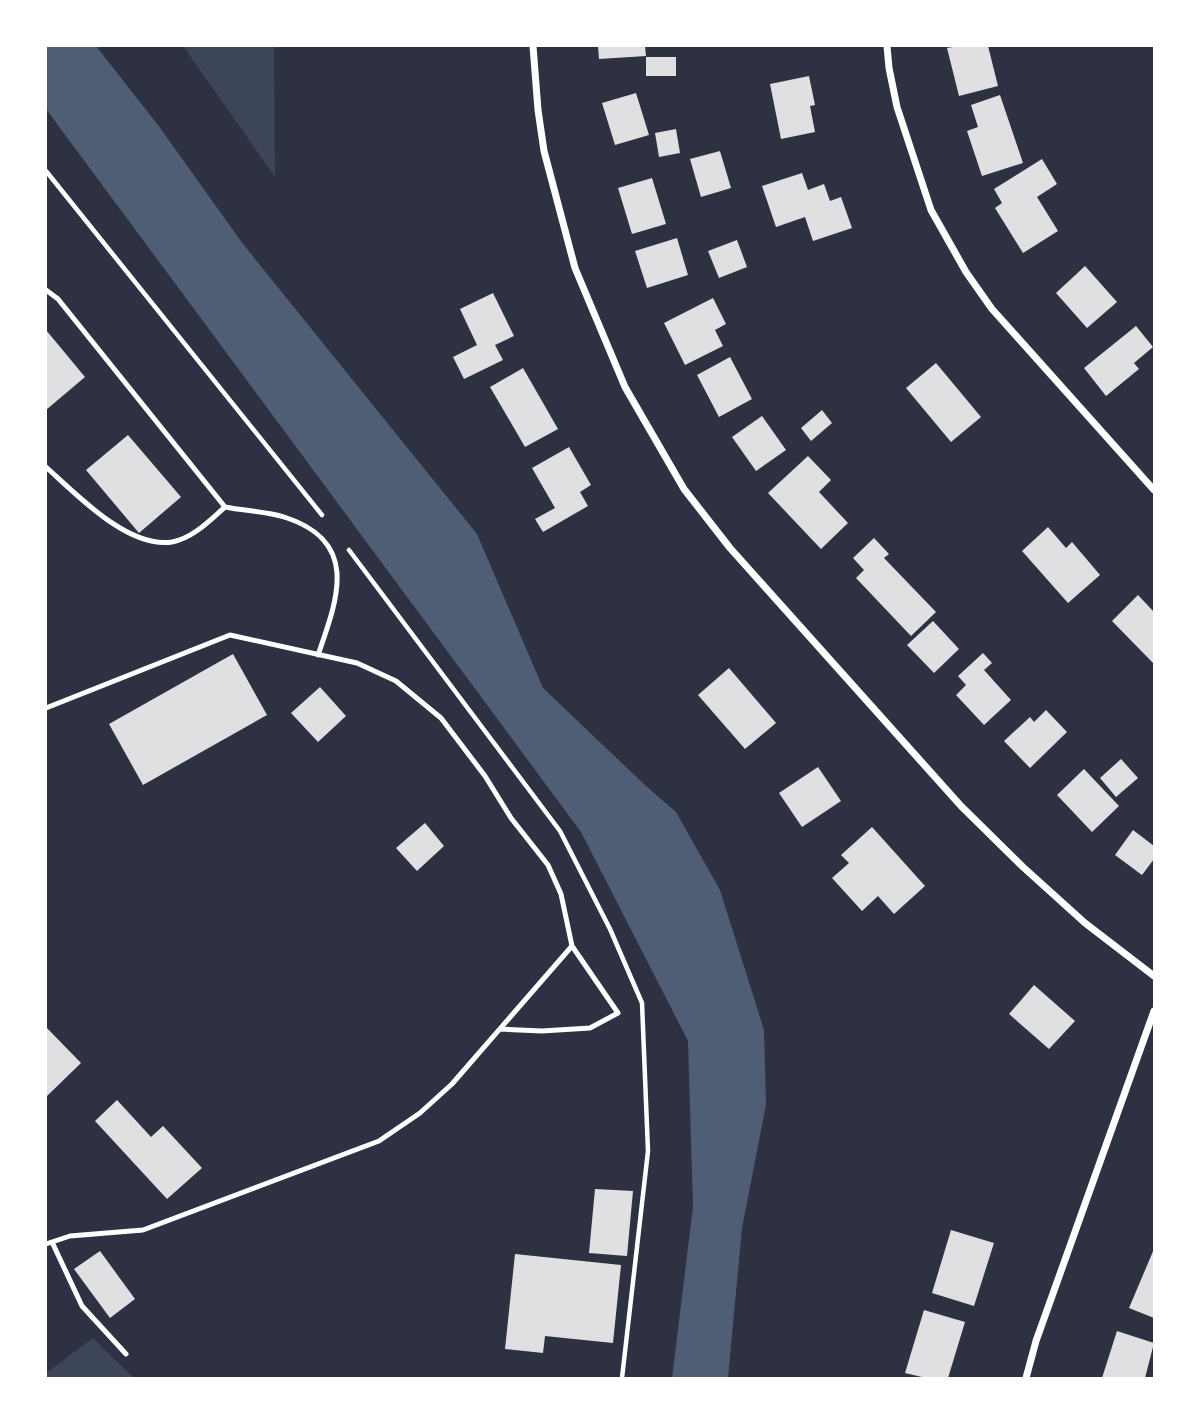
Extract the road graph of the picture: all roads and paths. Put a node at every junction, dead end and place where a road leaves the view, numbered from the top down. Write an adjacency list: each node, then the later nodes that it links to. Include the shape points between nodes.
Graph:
1 (533, 46): 10 (street, via 544,151 575,268 625,387 684,489 730,548 961,806 1085,923)
2 (887, 46): 5 (street, via 897,107 931,210 966,272 992,309)
3 (46, 290): 6 (lane, via 58,299)
4 (46, 467): 6 (lane, via 100,515 136,537 171,542 198,531)
5 (1154, 490)
6 (225, 507): 7 (lane, via 282,516 310,529 332,548 338,575 334,611)
7 (318, 655): 8 (lane, via 230,635); 9 (lane, via 357,663 396,681 441,718 548,865 561,894)
8 (46, 708)
9 (572, 946): 12 (lane); 12 (lane, via 618,1013 590,1028)
10 (1154, 976)
11 (1154, 1011): 15 (street)
12 (500, 1030): 13 (lane, via 452,1084 379,1141 143,1230 70,1236)
13 (49, 1243): 14 (lane, via 82,1306)
14 (126, 1354)
15 (1026, 1378)

